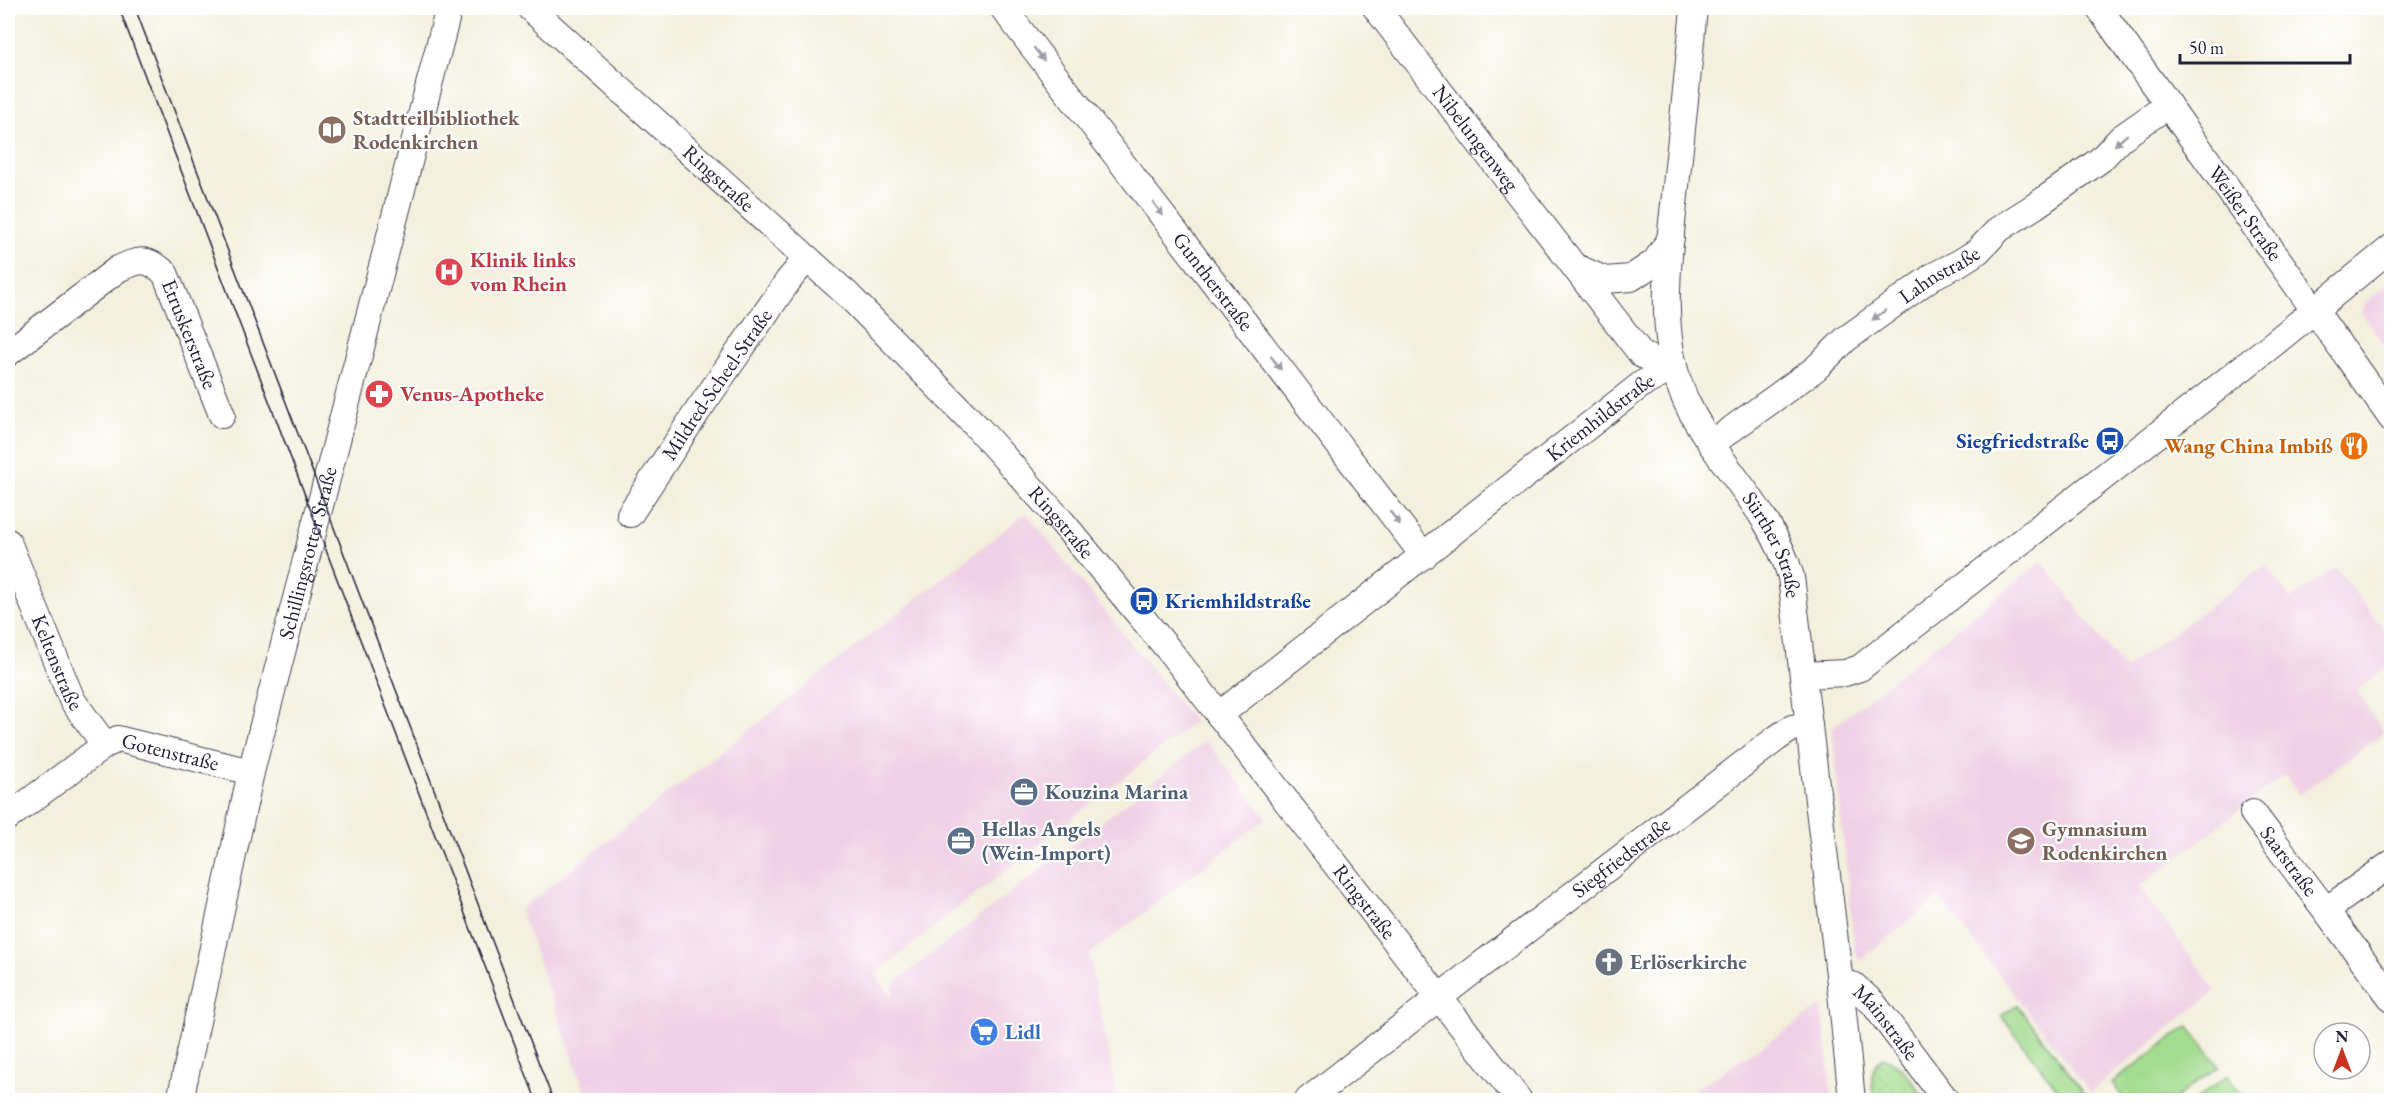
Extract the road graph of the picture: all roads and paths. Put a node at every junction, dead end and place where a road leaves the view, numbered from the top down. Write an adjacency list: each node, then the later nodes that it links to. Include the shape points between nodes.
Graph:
1 (449, 8): 25 (street, Schillingsrotter Straße)
2 (530, 8): 10 (street, Ringstraße)
3 (1004, 8): 20 (street, Guntherstraße, one-way to 20)
4 (1376, 8): 11 (street, Nibelungenweg)
5 (1694, 8): 8 (street, Sürther Straße)
6 (2099, 8): 7 (street, Weißer Straße)
7 (2168, 105): 12 (street, Weißer Straße); 17 (street, Lahnstraße, one-way to 17, via 2121,138 2100,160 2000,228 1978,251 1923,283 1846,339 1815,369)
8 (1671, 238): 11 (street, Nibelungenweg, via 1655,262 1630,278 1605,280); 14 (street, Sürther Straße, via 1667,295)
9 (2391, 248): 12 (street)
10 (807, 258): 18 (street, Mildred-Scheel-Straße, via 696,412); 22 (street, Ringstraße, via 920,367 1034,489)
11 (1576, 267): 14 (street, Nibelungenweg, via 1642,355)
12 (2314, 311): 16 (street, Weißer Straße); 21 (street, via 1860,668 1845,673)
13 (8, 353): 15 (street, Etruskerstraße, via 118,269 136,261 153,262 165,273)
14 (1674, 368): 17 (street, Sürther Straße, via 1685,399); 20 (street, Kriemhildstraße, via 1642,384)
15 (222, 415)
16 (2391, 419)
17 (1711, 444): 21 (street, Sürther Straße, via 1764,518 1786,560)
18 (630, 514)
19 (8, 543): 24 (street, Keltenstraße, via 72,700)
20 (1424, 556): 22 (street, Kriemhildstraße)
21 (1804, 675): 23 (street, Sürther Straße)
22 (1219, 715): 31 (street, Ringstraße)
23 (1809, 725): 30 (street, Sürther Straße); 31 (street, Siegfriedstraße, via 1792,728 1777,738)
24 (105, 745): 25 (street, Gotenstraße, via 118,739); 27 (street, Gotenstraße)
25 (251, 772): 33 (street, Schillingsrotter Straße)
26 (2253, 813): 29 (street, Saarstraße)
27 (8, 817)
28 (2391, 863): 29 (street, Saarstraße)
29 (2326, 910): 32 (street, Saarstraße)
30 (1840, 983): 36 (street, Sürther Straße); 37 (street, Mainstraße, via 1853,986 1873,1003)
31 (1439, 998): 34 (street, Siegfriedstraße); 35 (street, Ringstraße)
32 (2391, 999)
33 (180, 1101)
34 (1308, 1101)
35 (1519, 1101)
36 (1852, 1101)
37 (1946, 1101)

